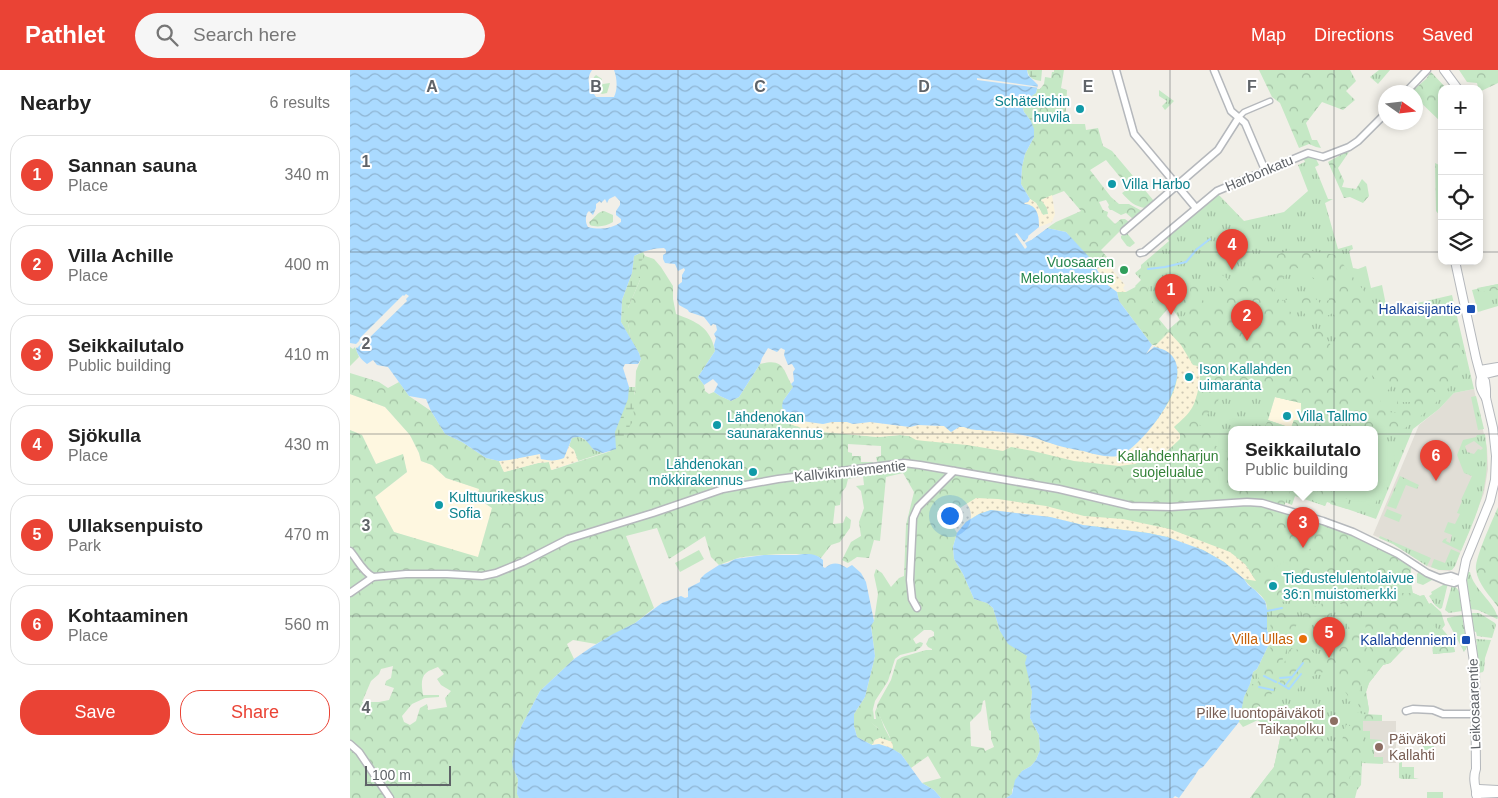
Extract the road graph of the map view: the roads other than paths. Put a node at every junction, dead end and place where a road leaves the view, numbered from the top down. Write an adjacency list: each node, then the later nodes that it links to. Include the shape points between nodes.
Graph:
1 (1116, 70): 11 (street, via 1134,134)
2 (1214, 70): 8 (street, via 1231,110)
3 (1427, 70): 5 (street)
4 (1444, 70): 6 (street)
5 (1413, 85)
6 (1455, 85)
7 (1270, 101): 8 (street)
8 (1239, 117): 10 (street, via 1247,127); 11 (street, via 1218,150)
9 (1378, 121): 10 (street, Harbonkatu, via 1349,147 1322,157 1308,153)
10 (1265, 170): 12 (street, Harbonkatu, via 1217,191)
11 (1177, 186): 12 (street); 13 (street)
12 (1196, 208): 14 (street, Harbonkatu)
13 (1124, 231)
14 (1140, 253)
15 (1456, 265): 17 (street)
16 (1498, 369): 17 (street)
17 (1482, 376): 21 (street, via 1496,447 1495,480)
18 (954, 471): 20 (street, Kallvikinniementie, via 904,463 746,484 568,539 496,573 482,576); 21 (street, Kallvikinniementie, via 1059,488 1136,506 1262,503 1353,532 1398,554 1427,573); 23 (street, via 918,507 913,518 910,580 912,599)
19 (350, 551): 20 (street)
20 (373, 577): 22 (street)
21 (1462, 580): 25 (street, Leikosaarentie, via 1475,669)
22 (350, 593)
23 (917, 608)
24 (1406, 711): 25 (street)
25 (1476, 714): 28 (street, Leikosaarentie, via 1474,775)
26 (350, 744): 29 (street)
27 (1498, 791): 28 (street)
28 (1477, 794)
29 (390, 798)

